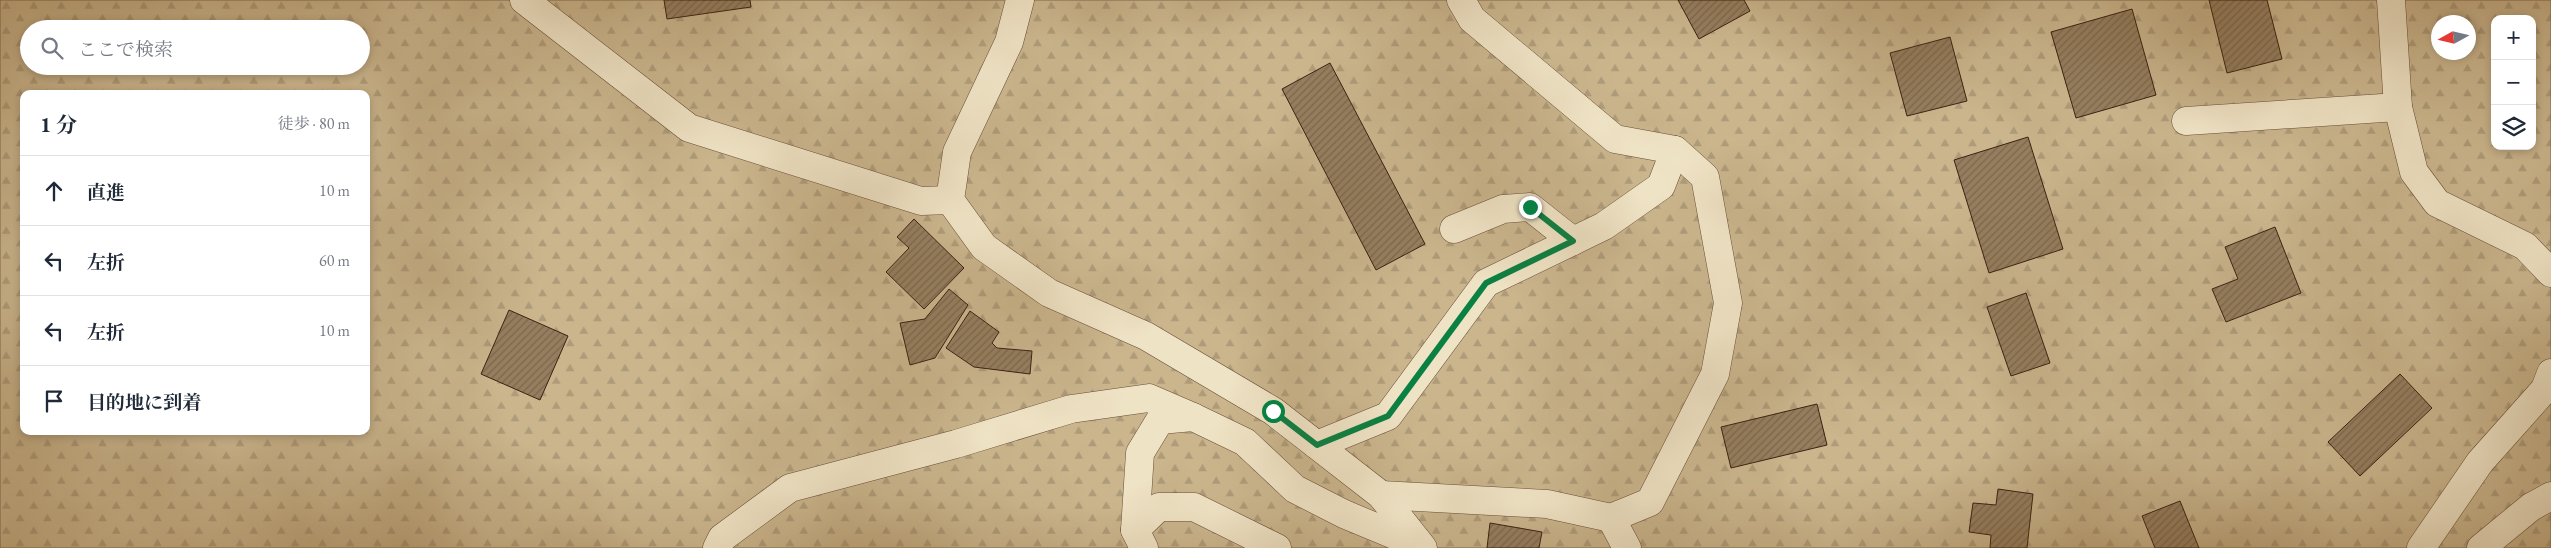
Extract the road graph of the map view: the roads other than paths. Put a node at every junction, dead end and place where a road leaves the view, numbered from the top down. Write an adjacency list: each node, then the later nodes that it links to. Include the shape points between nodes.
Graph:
1 (524, 0): 8 (street, via 689,128 921,201)
2 (1020, 0): 8 (street, via 1009,42 957,152)
3 (1461, 0): 7 (street, via 1472,19 1615,139)
4 (2391, 0): 5 (street)
5 (2398, 107): 6 (street); 11 (street, via 2414,172 2437,203 2525,246)
6 (2186, 121)
7 (1675, 150): 10 (street, via 1661,186 1604,226); 17 (street, via 1705,177 1728,303 1715,374 1650,502)
8 (950, 200): 14 (street, via 984,247 1049,292 1146,336 1273,411)
9 (1454, 228): 10 (street, via 1503,209 1530,207)
10 (1573, 241): 14 (street, via 1486,283 1388,416)
11 (2551, 273)
12 (2551, 373): 23 (street, via 2545,389 2480,462)
13 (1193, 417): 18 (street, via 1160,420 1140,453); 19 (street, via 1245,442 1295,489); 20 (street, via 1150,398 1071,409 956,444 790,488 722,538)
14 (1317, 445): 15 (street)
15 (1381, 496): 17 (street, via 1547,504); 19 (street)
16 (2551, 496): 24 (street, via 2531,507)
17 (1611, 518): 22 (street)
18 (1140, 539): 21 (street, via 1159,507 1194,507)
19 (1418, 546)
20 (718, 548)
21 (1277, 548)
22 (1626, 548)
23 (2421, 548)
24 (2481, 548)

